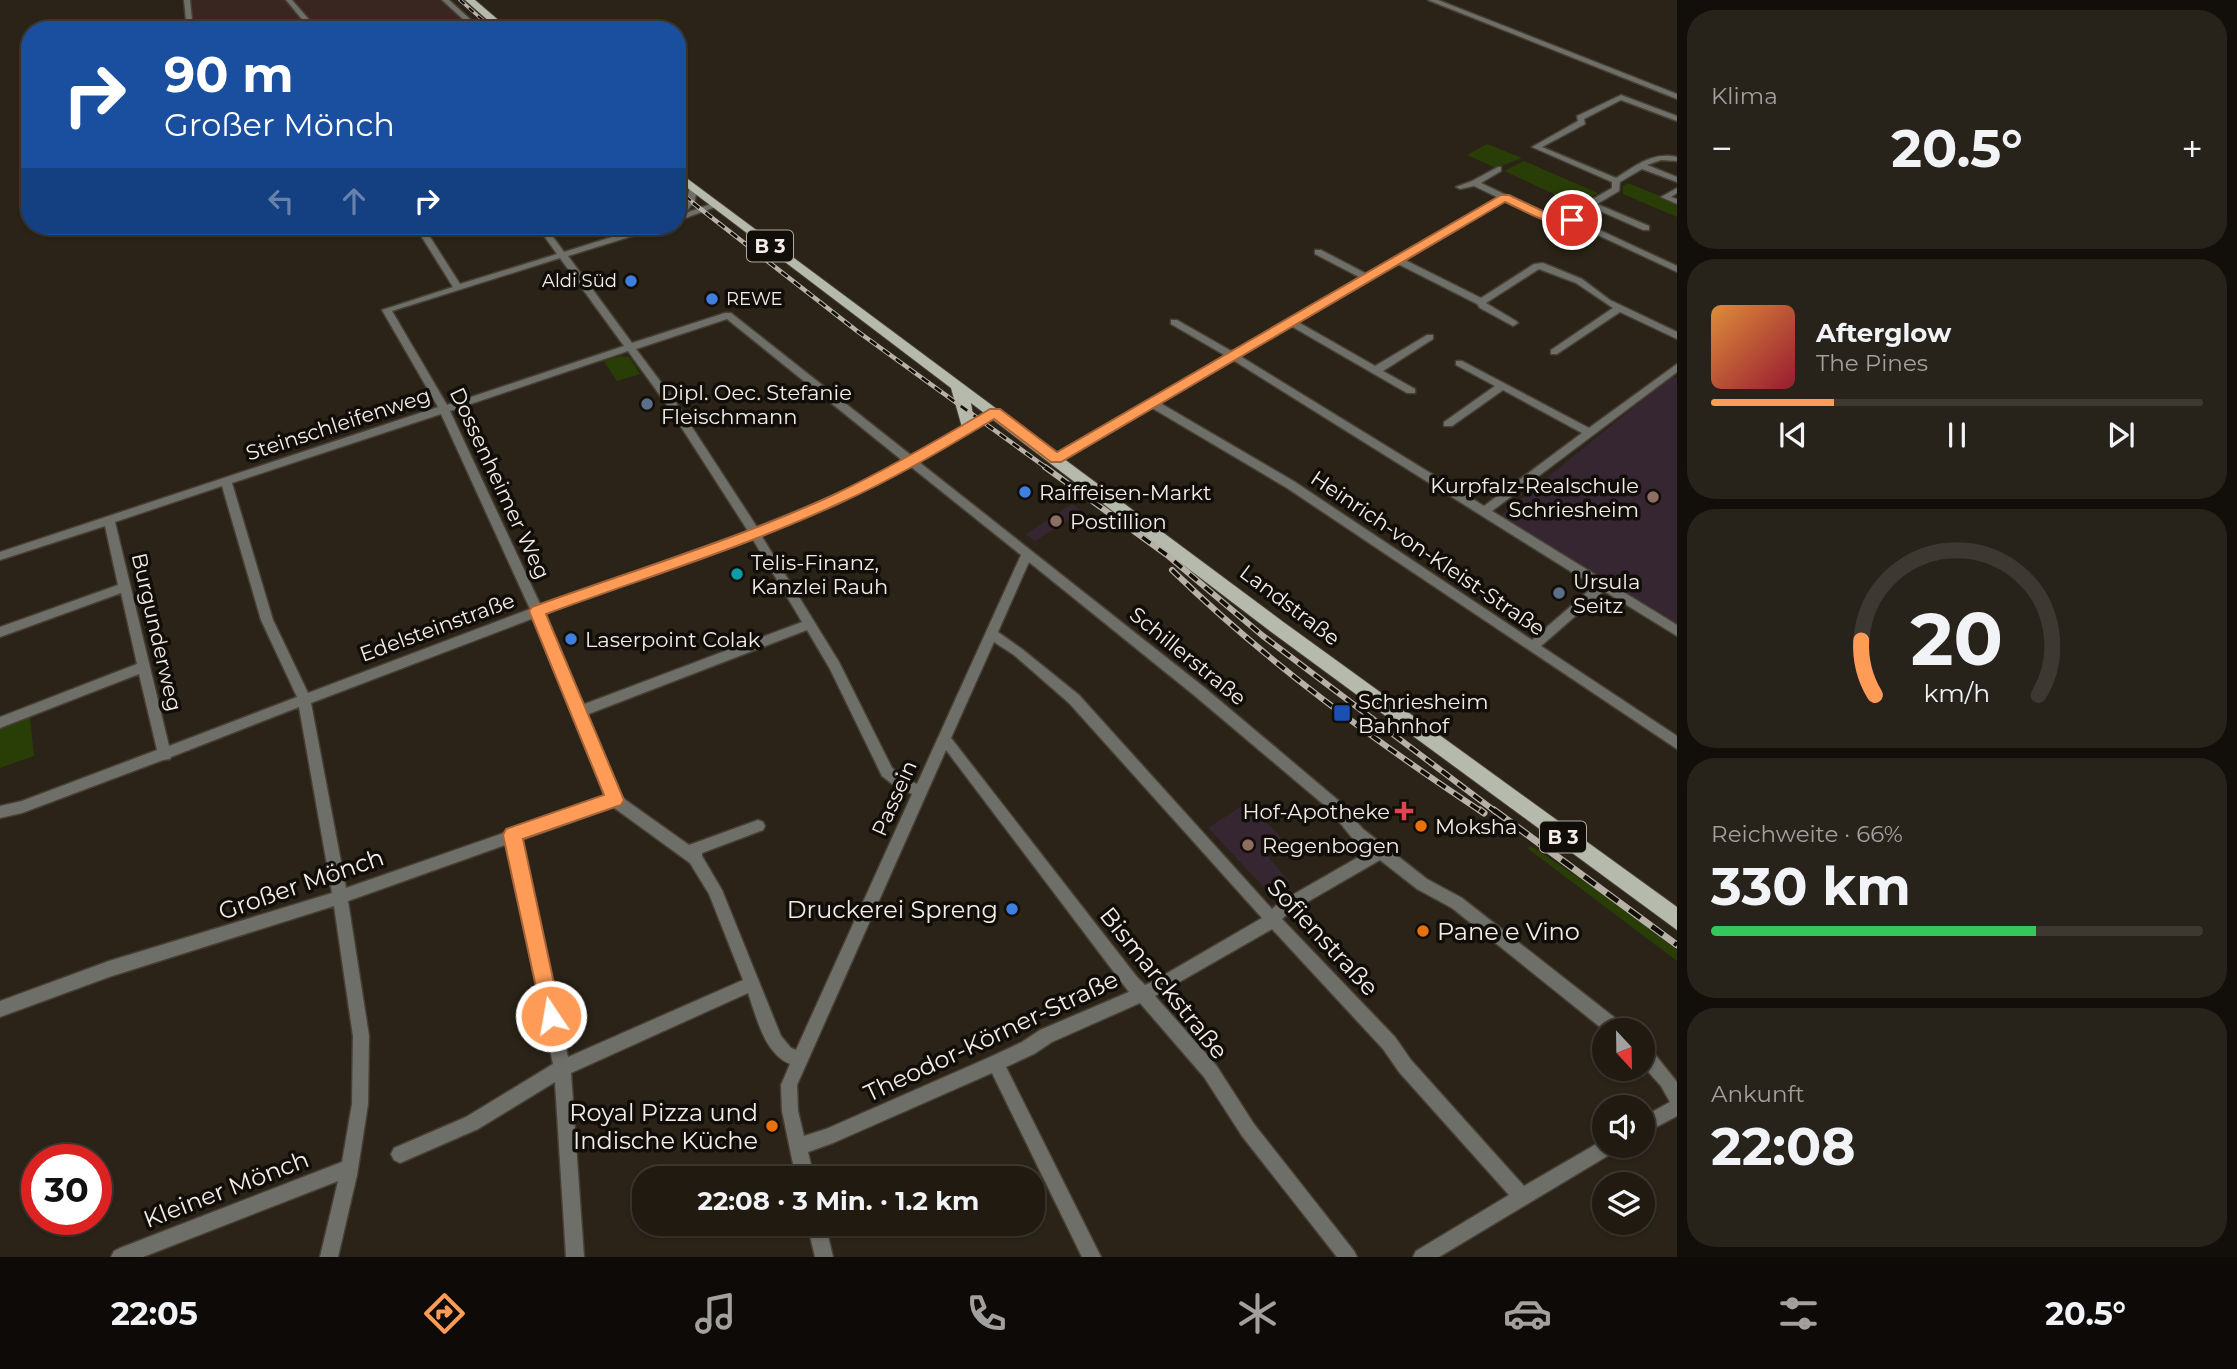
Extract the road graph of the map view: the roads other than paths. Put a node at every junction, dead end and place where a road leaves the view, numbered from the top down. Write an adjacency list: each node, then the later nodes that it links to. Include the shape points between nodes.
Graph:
1 (187, 0): 6 (street)
2 (289, 0): 7 (street)
3 (445, 0): 8 (street)
4 (470, 0): 9 (main road)
5 (1432, 0): 12 (street)
6 (189, 21)
7 (307, 21)
8 (469, 21)
9 (494, 21)
10 (1613, 87): 11 (street, via 1627,93)
11 (1621, 97): 13 (street); 20 (street, via 1535,147)
12 (1677, 97)
13 (1677, 119)
14 (1677, 151): 15 (street)
15 (1673, 158): 16 (street, via 1657,157)
16 (1643, 166): 18 (street); 20 (street)
17 (1498, 169): 21 (street)
18 (1677, 180)
19 (686, 181): 22 (main road, B 3)
20 (1616, 181): 27 (street, via 1616,189)
21 (1475, 183): 23 (street); 25 (street)
22 (693, 187): 28 (main road, B 3); 29 (street)
23 (1460, 187)
24 (1677, 190): 26 (street, via 1665,197)
25 (1505, 198): 31 (street, via 1548,218); 38 (street)
26 (1677, 202)
27 (1590, 204): 31 (street, via 1572,215); 32 (street)
28 (717, 205): 30 (street); 56 (main road, Landstraße / B 3)
29 (686, 206)
30 (686, 212)
31 (1572, 220): 39 (street)
32 (1646, 228)
33 (425, 235): 41 (street)
34 (548, 235): 37 (street)
35 (628, 235): 37 (street)
36 (1318, 252): 40 (street)
37 (564, 256): 41 (street); 50 (street)
38 (1398, 260): 40 (street); 42 (street)
39 (1677, 269)
40 (1368, 278): 46 (street)
41 (457, 288): 60 (street, Dossenheimer Weg, via 387,310)
42 (1481, 302): 43 (street, via 1543,266 1579,281); 47 (street)
43 (1620, 309): 48 (street); 51 (street)
44 (728, 315): 50 (street, Steinschleifenweg); 66 (street, Schillerstraße)
45 (1174, 322): 52 (street)
46 (1292, 322): 52 (street); 55 (street)
47 (1513, 323)
48 (1677, 336)
49 (1430, 337): 55 (street)
50 (631, 347): 60 (street, Steinschleifenweg); 70 (street)
51 (1554, 352)
52 (1233, 356): 59 (street); 68 (street)
53 (1459, 363): 57 (street)
54 (1677, 367): 64 (street)
55 (1375, 371): 58 (street)
56 (957, 384): 61 (main road, Landstraße / B 3); 63 (main road)
57 (1502, 386): 62 (street); 64 (street)
58 (1411, 391)
59 (1152, 403): 65 (street); 80 (street, Heinrich-von-Kleist-Straße, via 1292,485)
60 (444, 409): 67 (street, Steinschleifenweg); 75 (street, Dossenheimer Weg)
61 (995, 412): 63 (street, Edelsteinstraße); 65 (main road, Landstraße / B 3)
62 (1448, 424)
63 (968, 428): 66 (street, Edelsteinstraße)
64 (1590, 433): 68 (street)
65 (1056, 459): 97 (main road, Landstraße / B 3)
66 (912, 462): 70 (street, Edelsteinstraße); 71 (street, Schillerstraße)
67 (226, 481): 69 (street, Steinschleifenweg); 82 (street, via 267,620)
68 (1485, 511): 73 (street)
69 (109, 520): 72 (street, Steinschleifenweg); 74 (street, Burgunderweg)
70 (754, 533): 75 (street, Edelsteinstraße); 76 (street)
71 (1027, 554): 79 (street, Passein); 93 (street, Schillerstraße, via 1334,804 1358,834)
72 (0, 556)
73 (1603, 585): 77 (street); 80 (street)
74 (125, 587): 78 (street); 81 (street, Burgunderweg)
75 (537, 611): 82 (street, Edelsteinstraße); 83 (street, Dossenheimer Weg)
76 (810, 624): 83 (street); 88 (street, via 887,772)
77 (1677, 631)
78 (0, 632)
79 (990, 633): 85 (street, Passein); 96 (street, Sofienstraße, via 1074,699)
80 (1532, 647): 86 (street, Heinrich-von-Kleist-Straße)
81 (143, 667): 84 (street); 87 (street, Burgunderweg)
82 (304, 698): 87 (street, Edelsteinstraße); 95 (street)
83 (579, 712): 89 (street, Dossenheimer Weg)
84 (0, 723)
85 (944, 738): 88 (street, Passein); 99 (street, Bismarckstraße)
86 (1677, 743)
87 (164, 755): 90 (street, Edelsteinstraße)
88 (920, 791): 102 (street, Passein)
89 (615, 800): 92 (street, Großer Mönch); 94 (street)
90 (0, 812)
91 (758, 826): 94 (street, via 694,849)
92 (513, 835): 95 (street, Großer Mönch); 104 (street)
93 (1381, 852): 96 (street, Theodor-Körner-Straße); 101 (street, Schillerstraße, via 1422,884 1457,903)
94 (695, 858): 98 (street, via 715,890)
95 (340, 897): 100 (street, Großer Mönch); 113 (street, via 361,1036 360,1104)
96 (1273, 918): 99 (street, Theodor-Körner-Straße); 114 (street, Sofienstraße)
97 (1677, 920)
98 (751, 984): 102 (street, via 775,1042); 104 (street)
99 (1142, 993): 103 (street, Theodor-Körner-Straße); 121 (street, Bismarckstraße, via 1236,1107 1248,1130)
100 (0, 1009)
101 (1602, 1018)
102 (799, 1059): 109 (street, Passein, via 788,1097)
103 (996, 1063): 109 (street, Theodor-Körner-Straße); 120 (street)
104 (562, 1068): 110 (street, via 472,1123); 118 (street)
105 (1656, 1068): 106 (street)
106 (1677, 1098)
107 (1677, 1107): 108 (street)
108 (1655, 1119)
109 (797, 1147): 112 (street)
110 (400, 1154)
111 (1592, 1155): 114 (street)
112 (802, 1166)
113 (349, 1168): 116 (street, Kleiner Mönch); 117 (street)
114 (1521, 1196): 122 (street)
115 (819, 1236): 119 (street)
116 (120, 1257)
117 (328, 1257)
118 (575, 1257)
119 (824, 1257)
120 (1092, 1257)
121 (1348, 1257)
122 (1422, 1257)

